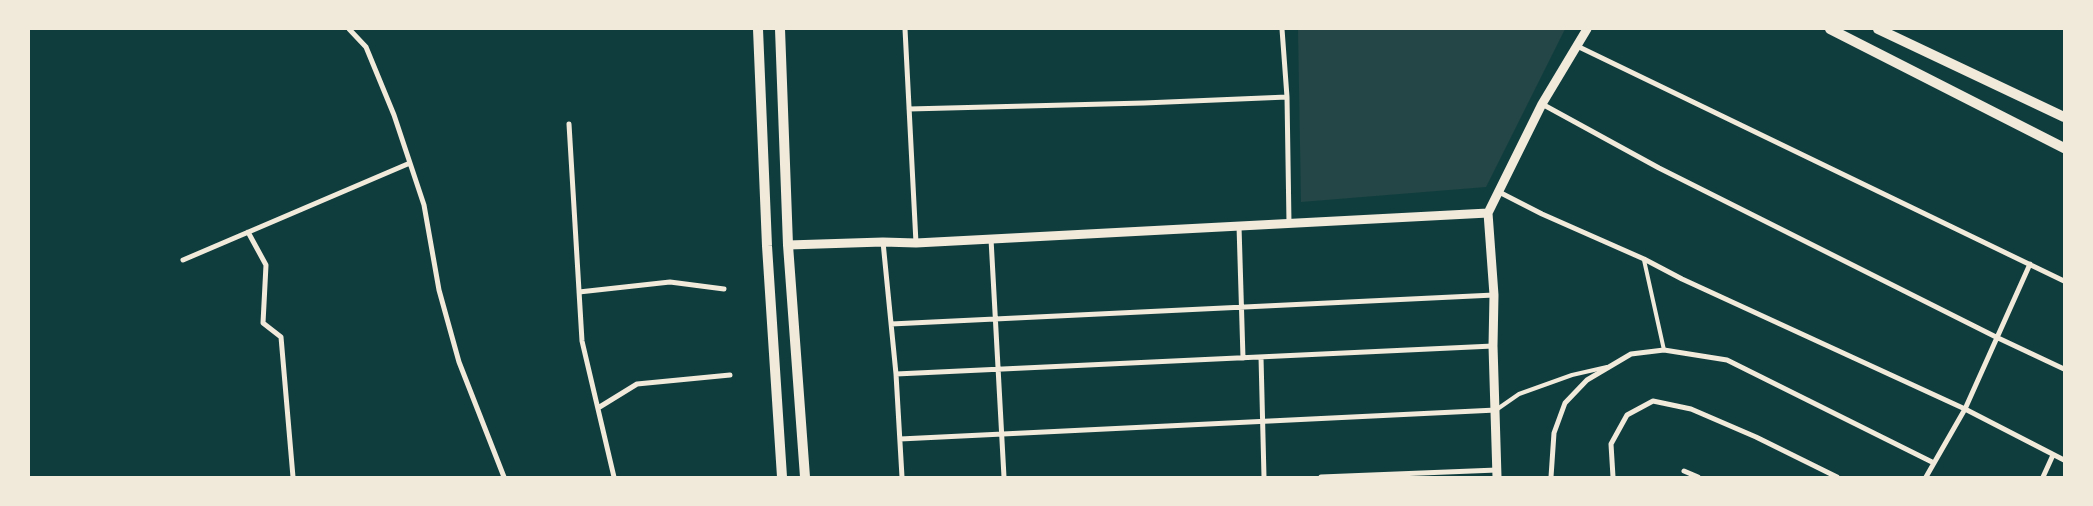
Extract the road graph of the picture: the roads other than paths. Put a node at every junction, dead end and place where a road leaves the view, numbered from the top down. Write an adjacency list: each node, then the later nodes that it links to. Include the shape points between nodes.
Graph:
1 (349, 29): 16 (street, via 366,46)
2 (758, 29): 60 (main road, via 767,246)
3 (780, 29): 25 (main road)
4 (905, 29): 12 (street)
5 (1282, 29): 10 (street)
6 (1587, 29): 9 (street)
7 (1830, 29): 15 (main road)
8 (1878, 29): 13 (main road)
9 (1577, 46): 11 (street); 28 (street)
10 (1287, 97): 12 (street); 19 (street)
11 (1542, 104): 17 (street); 36 (street, via 1659,168)
12 (909, 109): 24 (street)
13 (2064, 117)
14 (569, 124): 31 (street)
15 (2064, 148)
16 (410, 163): 21 (street); 58 (street, via 424,205 439,290 459,362)
17 (1499, 192): 18 (street); 26 (street)
18 (1488, 213): 19 (street); 32 (street)
19 (1289, 223): 20 (street)
20 (1239, 226): 22 (street); 33 (street)
21 (248, 232): 27 (street); 57 (street, via 266,264 263,323 281,337)
22 (991, 239): 24 (street); 34 (street)
23 (883, 242): 24 (street); 25 (street); 35 (street)
24 (916, 243)
25 (788, 245): 61 (main road)
26 (1644, 259): 38 (lane); 47 (street)
27 (183, 260)
28 (2030, 264): 29 (street); 36 (street)
29 (2064, 281)
30 (724, 289): 31 (street, via 670,282)
31 (579, 292): 46 (street, via 582,340)
32 (1494, 295): 33 (street); 37 (street)
33 (1242, 307): 34 (street); 40 (street)
34 (996, 319): 35 (street); 42 (street)
35 (891, 324): 44 (street)
36 (1996, 337): 43 (street); 47 (street)
37 (1493, 346): 39 (street); 48 (street)
38 (1664, 350): 41 (street, via 1631,354); 54 (street, via 1727,360)
39 (1261, 357): 40 (street); 49 (street)
40 (1243, 358): 42 (street)
41 (1609, 366): 48 (lane, via 1519,394); 66 (street, via 1587,380 1565,403 1554,433)
42 (998, 369): 44 (street); 50 (street)
43 (2064, 369)
44 (896, 374): 51 (street)
45 (730, 375): 46 (street, via 637,384)
46 (598, 408): 59 (street)
47 (1965, 409): 52 (street); 54 (street)
48 (1496, 410): 49 (street); 56 (street)
49 (1263, 421): 50 (street); 64 (street)
50 (1002, 434): 51 (street); 63 (street)
51 (900, 438): 62 (street)
52 (2053, 455): 53 (street); 71 (street)
53 (2064, 460)
54 (1934, 463): 70 (street)
55 (1684, 471): 68 (street)
56 (1497, 474): 65 (street)
57 (293, 477)
58 (504, 477)
59 (614, 477)
60 (782, 477)
61 (805, 477)
62 (902, 477)
63 (1004, 477)
64 (1264, 477)
65 (1321, 477)
66 (1551, 477)
67 (1613, 477): 69 (street, via 1611,444 1627,415 1653,401 1691,409)
68 (1698, 477)
69 (1837, 477)
70 (1926, 477)
71 (2043, 477)

